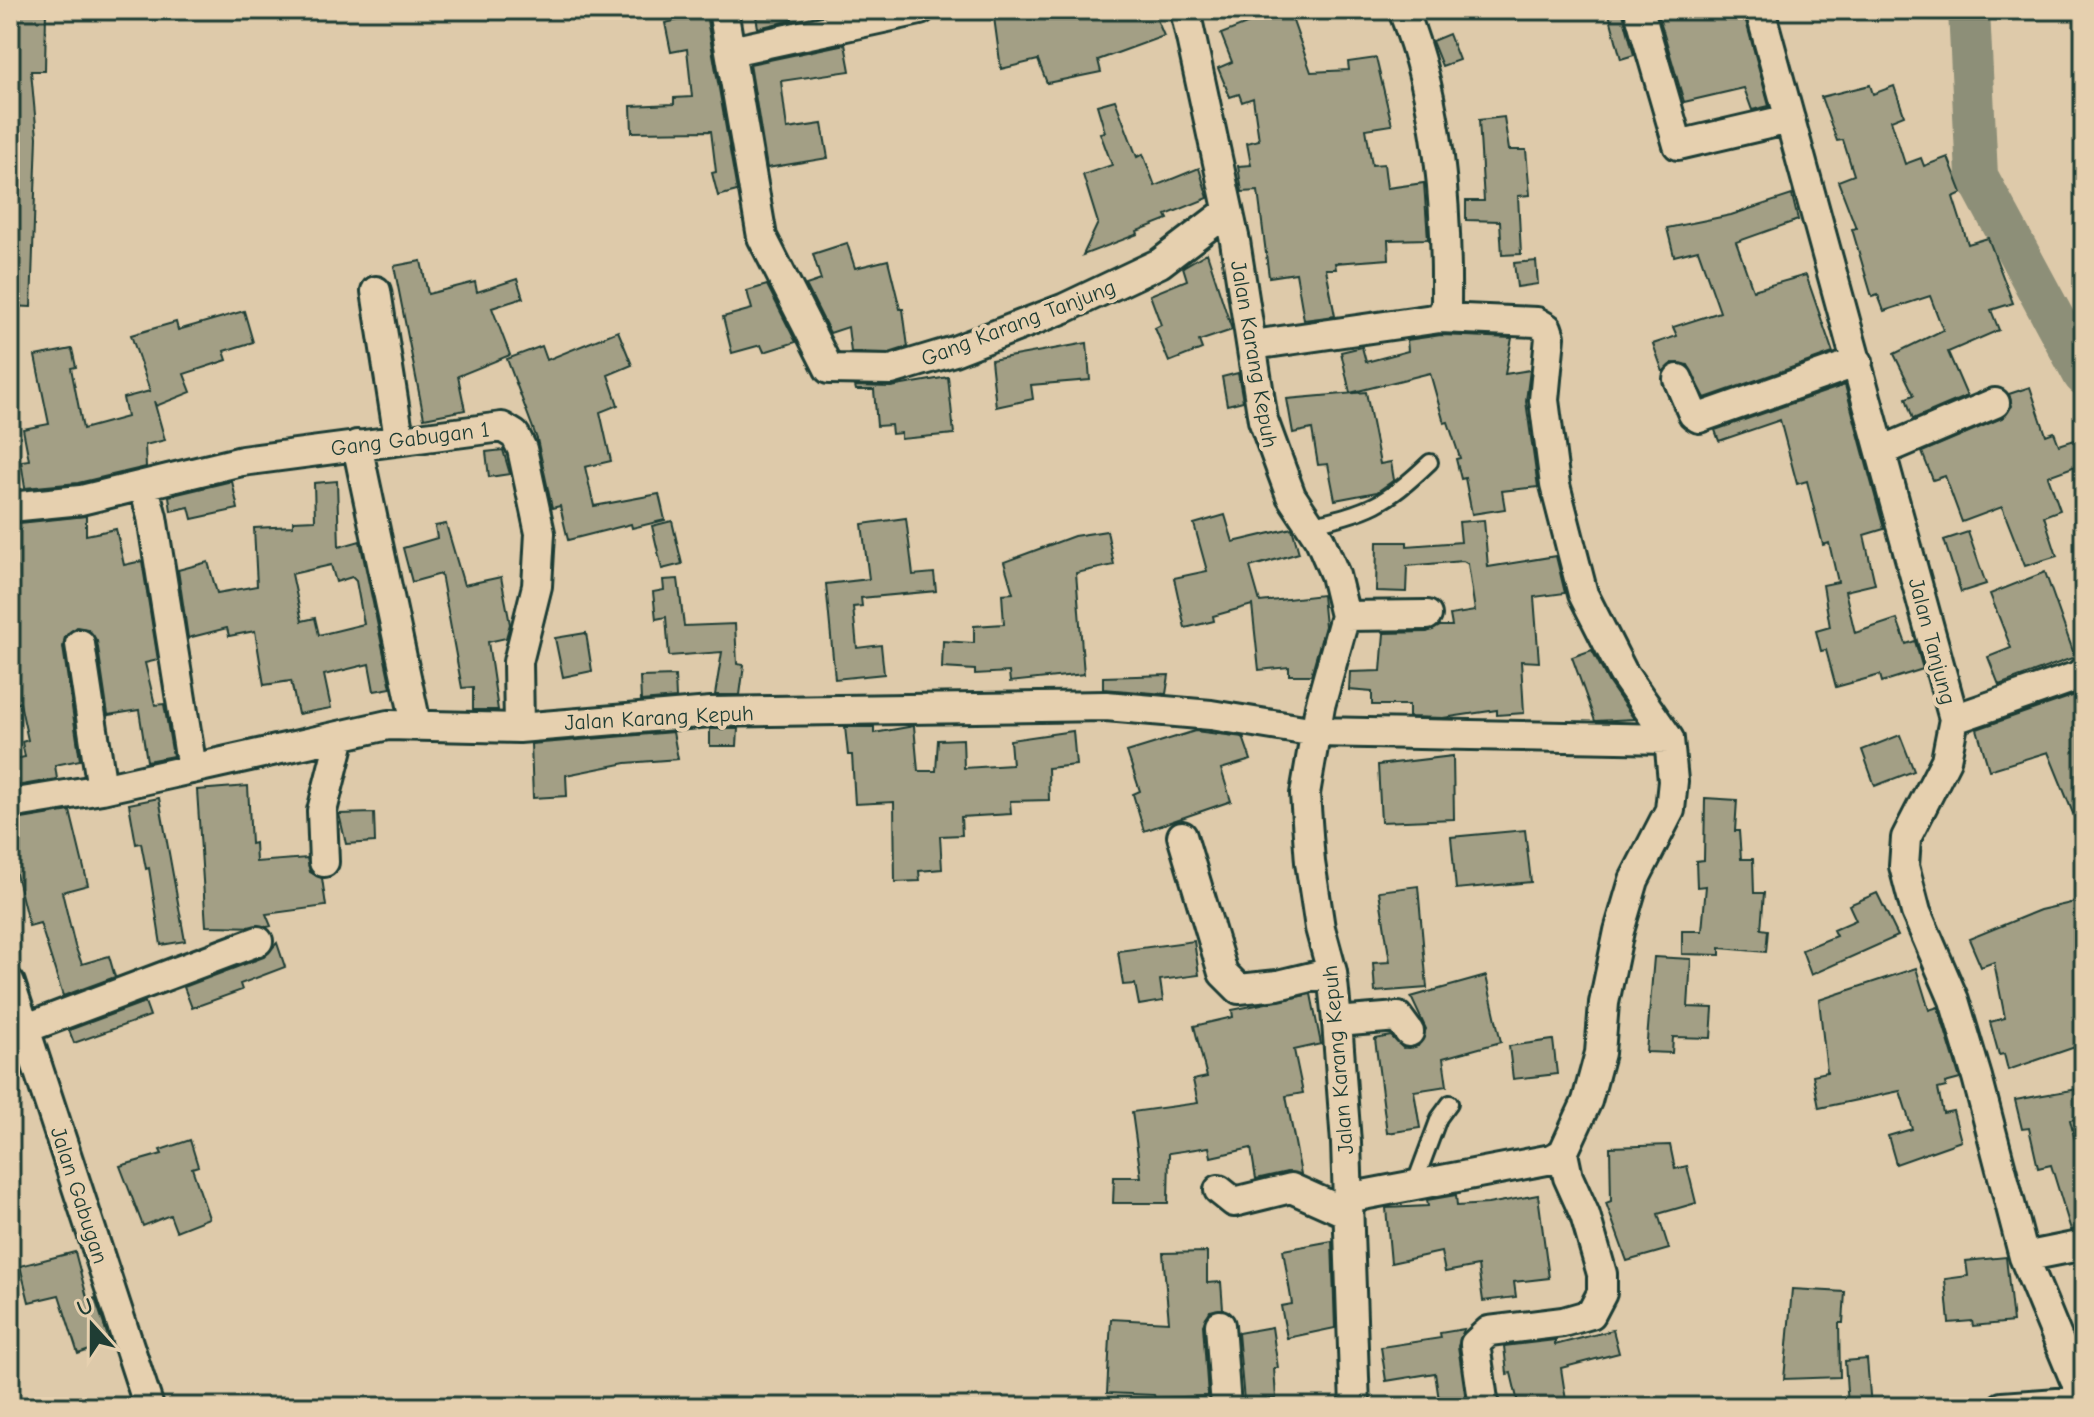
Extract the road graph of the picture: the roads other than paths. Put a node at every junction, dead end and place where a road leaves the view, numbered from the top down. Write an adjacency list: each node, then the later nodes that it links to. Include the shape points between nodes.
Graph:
1 (723, 10): 8 (street, Gang Karang Tanjung)
2 (920, 10): 7 (street)
3 (1185, 10): 10 (street, Jalan Karang Kepuh)
4 (1403, 10): 12 (street, via 1417,45 1447,213 1446,305)
5 (1639, 10): 9 (street, via 1678,145)
6 (1760, 10): 9 (street, Jalan Tanjung)
7 (802, 23): 8 (street)
8 (731, 51): 10 (street, Gang Karang Tanjung, via 762,237 829,369 891,370 1065,308 1160,263)
9 (1790, 119): 14 (street, Jalan Tanjung)
10 (1228, 211): 13 (street, Jalan Karang Kepuh)
11 (376, 291): 17 (street)
12 (1440, 318): 13 (street); 33 (street, via 1537,322 1547,328 1544,400 1555,485 1583,594 1623,673)
13 (1253, 345): 23 (street, Jalan Karang Kepuh, via 1273,457)
14 (1858, 362): 15 (street, via 1699,418); 19 (street, Jalan Tanjung)
15 (1678, 379)
16 (1995, 403): 19 (street)
17 (399, 438): 18 (street, Gang Gabugan 1); 30 (street, Gang Gabugan 1, via 502,427 515,435 522,449 540,533 537,586 518,662)
18 (357, 445): 21 (street, Gang Gabugan 1, via 242,461); 29 (street)
19 (1882, 451): 28 (street, Jalan Tanjung)
20 (1430, 462): 23 (lane, via 1392,498 1361,513)
21 (144, 487): 22 (street, Gang Gabugan 1); 34 (street)
22 (10, 507)
23 (1310, 525): 25 (street, Jalan Karang Kepuh, via 1335,575)
24 (1427, 615): 25 (street)
25 (1345, 616): 31 (street, Jalan Karang Kepuh)
26 (80, 644): 35 (street)
27 (2082, 676): 28 (street)
28 (1954, 719): 51 (street, Jalan Tanjung, via 1946,760 1906,838 1904,866 1916,912 1954,1000 1974,1064)
29 (416, 724): 30 (street, Jalan Karang Kepuh); 32 (street, Jalan Karang Kepuh)
30 (519, 728): 31 (street, Jalan Karang Kepuh, via 711,712 1106,706)
31 (1316, 732): 33 (street); 40 (street, Jalan Karang Kepuh, via 1305,794 1316,902)
32 (341, 736): 34 (street, Jalan Karang Kepuh); 38 (street, via 322,811)
33 (1669, 739): 46 (street, via 1670,810 1634,880 1604,1003 1600,1053)
34 (192, 769): 35 (street, Jalan Karang Kepuh)
35 (102, 789): 36 (street, Jalan Karang Kepuh)
36 (10, 804)
37 (1182, 836): 40 (street, via 1223,973 1239,989)
38 (324, 862)
39 (258, 941): 43 (street)
40 (1332, 972): 42 (street, Jalan Karang Kepuh)
41 (10, 983): 43 (street, Jalan Gabugan)
42 (1337, 1022): 44 (street, via 1398,1017); 49 (street, Jalan Karang Kepuh)
43 (24, 1029): 55 (street, Jalan Gabugan)
44 (1409, 1032)
45 (1450, 1103): 47 (lane, via 1439,1118)
46 (1563, 1153): 47 (street); 58 (street, via 1602,1274 1602,1293 1591,1314 1489,1331 1475,1344)
47 (1414, 1185): 49 (street)
48 (1219, 1190): 49 (street, via 1234,1202 1291,1188)
49 (1347, 1205): 57 (street, Jalan Karang Kepuh)
50 (2084, 1245): 51 (street)
51 (2024, 1257): 53 (street, Jalan Tanjung)
52 (1220, 1325): 56 (street)
53 (2084, 1394)
54 (2084, 1401): 59 (street)
55 (149, 1407)
56 (1226, 1407)
57 (1355, 1407)
58 (1484, 1407)
59 (2002, 1407)

